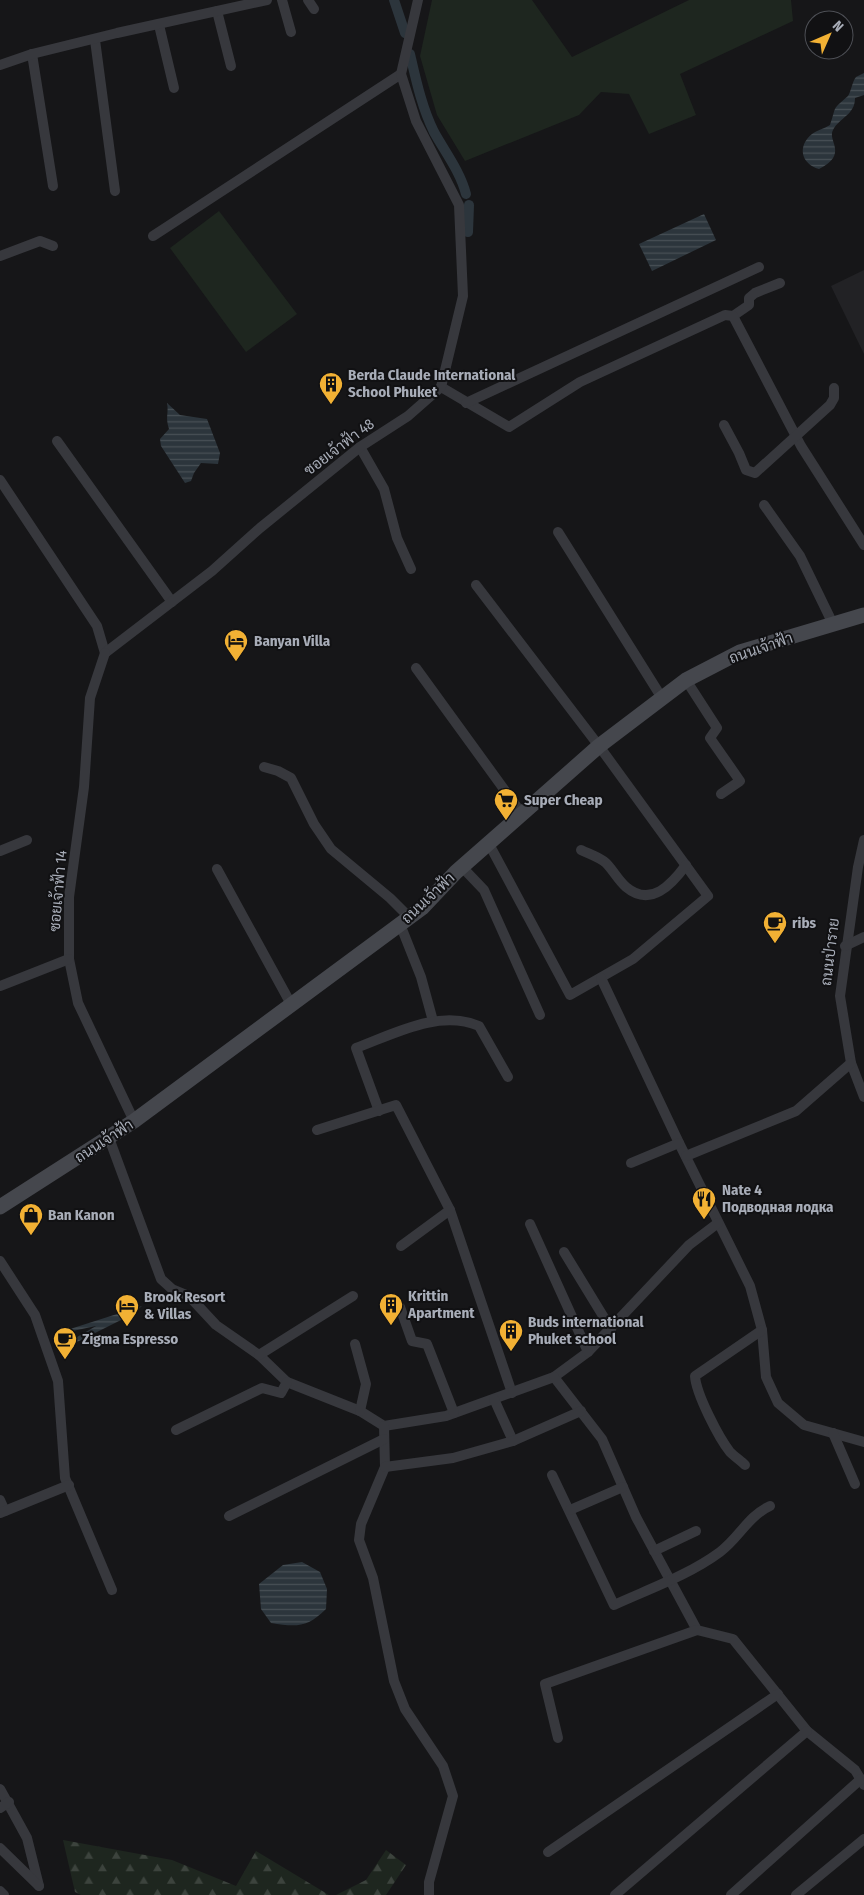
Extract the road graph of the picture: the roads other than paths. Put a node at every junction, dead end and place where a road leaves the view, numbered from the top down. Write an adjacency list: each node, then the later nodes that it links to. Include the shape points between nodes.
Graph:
1 (267, 0): 4 (street)
2 (282, 0): 6 (street)
3 (418, 0): 11 (street)
4 (217, 11): 5 (street); 10 (street)
5 (159, 25): 7 (street); 12 (street)
6 (291, 32)
7 (95, 40): 8 (street); 14 (street)
8 (32, 54): 9 (street); 13 (street)
9 (0, 65)
10 (231, 66)
11 (401, 74): 15 (street); 21 (street, via 416,121 458,205 463,296)
12 (174, 88)
13 (53, 186)
14 (116, 191)
15 (153, 236)
16 (52, 246): 17 (street, via 40,241)
17 (0, 256)
18 (758, 267): 23 (street)
19 (780, 283): 20 (street, via 755,293 749,298 749,305)
20 (733, 316): 23 (street, via 725,315 580,382 509,427); 25 (street)
21 (441, 387): 23 (street); 27 (street, ซอยเจ้าฟ้า 48, via 408,416)
22 (834, 388): 25 (street, via 830,405)
23 (466, 403)
24 (724, 425): 25 (street, via 746,470 752,474)
25 (795, 437): 31 (street)
26 (57, 441): 34 (street)
27 (360, 447): 32 (street, via 384,489 397,538); 34 (street, ซอยเจ้าฟ้า 48)
28 (0, 480): 37 (street, via 97,626)
29 (764, 505): 36 (street, via 800,556)
30 (558, 532): 40 (street)
31 (864, 545)
32 (411, 569)
33 (476, 585): 41 (street)
34 (172, 602): 37 (street, ซอยเจ้าฟ้า 48)
35 (864, 614): 36 (main road, ถนนเจ้าฟ้า)
36 (833, 624): 39 (main road, ถนนเจ้าฟ้า, via 740,652)
37 (105, 653): 56 (street, ซอยเจ้าฟ้า 14, via 90,698 84,787 69,897)
38 (416, 668): 44 (street)
39 (686, 680): 40 (main road, ถนนเจ้าฟ้า); 43 (street, via 717,728 710,738 740,781)
40 (662, 698): 41 (main road, ถนนเจ้าฟ้า)
41 (599, 746): 44 (main road, ถนนเจ้าฟ้า); 50 (street)
42 (264, 767): 53 (street, via 291,778 314,824 331,849 390,898)
43 (721, 794)
44 (522, 814): 47 (main road, ถนนเจ้าฟ้า)
45 (27, 840): 49 (street)
46 (864, 840): 55 (street, ถนนป่าราย)
47 (489, 844): 51 (main road, ถนนเจ้าฟ้า); 57 (street, via 570,995)
48 (582, 850): 50 (street, via 605,862 627,888 648,895 665,890)
49 (0, 851)
50 (686, 865): 57 (street, via 708,896 633,959)
51 (462, 867): 53 (main road, ถนนเจ้าฟ้า); 60 (street, via 484,890)
52 (217, 869): 59 (street)
53 (405, 921): 59 (main road, ถนนเจ้าฟ้า); 61 (street)
54 (864, 936): 55 (street)
55 (846, 946): 62 (street, ถนนป่าราย, via 840,996)
56 (69, 959): 58 (street); 66 (street, ซอยเจ้าฟ้า 14, via 78,1003)
57 (601, 978): 69 (street)
58 (0, 986)
59 (291, 1004): 66 (main road, ถนนเจ้าฟ้า)
60 (540, 1015)
61 (433, 1020): 63 (street, via 463,1021 479,1026); 65 (street, via 356,1048)
62 (851, 1063): 64 (street, ถนนป่าราย); 70 (street, via 796,1111)
63 (508, 1077)
64 (864, 1097)
65 (379, 1111): 67 (street); 73 (street, via 396,1105)
66 (134, 1121): 68 (main road, ถนนเจ้าฟ้า)
67 (317, 1130)
68 (109, 1138): 72 (main road, ถนนเจ้าฟ้า); 85 (street, via 161,1279 172,1289 189,1296 216,1325)
69 (679, 1143): 70 (street); 71 (street)
70 (686, 1156): 74 (street)
71 (631, 1163)
72 (0, 1207)
73 (450, 1210): 76 (street); 88 (street)
74 (718, 1223): 81 (street, via 689,1245); 82 (street, via 750,1286)
75 (530, 1224): 84 (street)
76 (401, 1246)
77 (564, 1252): 81 (street)
78 (0, 1261): 103 (street, via 35,1315 58,1381 65,1478)
79 (353, 1296): 85 (street)
80 (400, 1307): 92 (street, via 412,1342 427,1344)
81 (611, 1330): 84 (street)
82 (762, 1330): 95 (street, via 766,1377 778,1403 804,1425); 99 (street, via 695,1376 721,1437)
83 (355, 1344): 90 (street, via 366,1384)
84 (588, 1352): 86 (street)
85 (259, 1355): 87 (street)
86 (554, 1377): 88 (street); 91 (street)
87 (287, 1382): 90 (street); 94 (street, via 281,1393 262,1388)
88 (512, 1393): 89 (street)
89 (494, 1399): 92 (street); 97 (street)
90 (360, 1410): 93 (street)
91 (581, 1411): 97 (street); 104 (street, via 602,1439)
92 (454, 1413): 93 (street)
93 (384, 1426): 96 (street)
94 (176, 1430)
95 (834, 1432): 98 (street); 102 (street)
96 (384, 1440): 100 (street); 109 (street)
97 (513, 1441): 100 (street, via 453,1458)
98 (864, 1442)
99 (745, 1465)
100 (385, 1467): 127 (street, via 361,1524 359,1540 373,1578 394,1681 405,1709 443,1766 453,1796 429,1882)
101 (552, 1475): 107 (street)
102 (855, 1484)
103 (69, 1485): 108 (street); 113 (street)
104 (623, 1486): 107 (street); 111 (street)
105 (0, 1500): 108 (street)
106 (770, 1506): 112 (street, via 757,1512 731,1544)
107 (570, 1510): 112 (street, via 614,1605)
108 (2, 1512)
109 (229, 1516)
110 (696, 1531): 111 (street)
111 (654, 1551): 112 (street)
112 (670, 1580): 114 (street)
113 (112, 1590)
114 (697, 1630): 115 (street, via 733,1639); 117 (street, via 544,1684)
115 (778, 1694): 116 (street); 124 (street)
116 (807, 1732): 118 (street); 128 (street)
117 (558, 1738)
118 (860, 1767): 119 (street)
119 (863, 1782): 129 (street)
120 (0, 1789): 121 (street)
121 (5, 1805): 123 (street, via 27,1838 39,1886)
122 (864, 1840): 130 (street)
123 (0, 1848)
124 (548, 1852)
125 (0, 1891): 126 (street)
126 (4, 1895)
127 (429, 1895)
128 (615, 1895)
129 (731, 1895)
130 (796, 1895)

